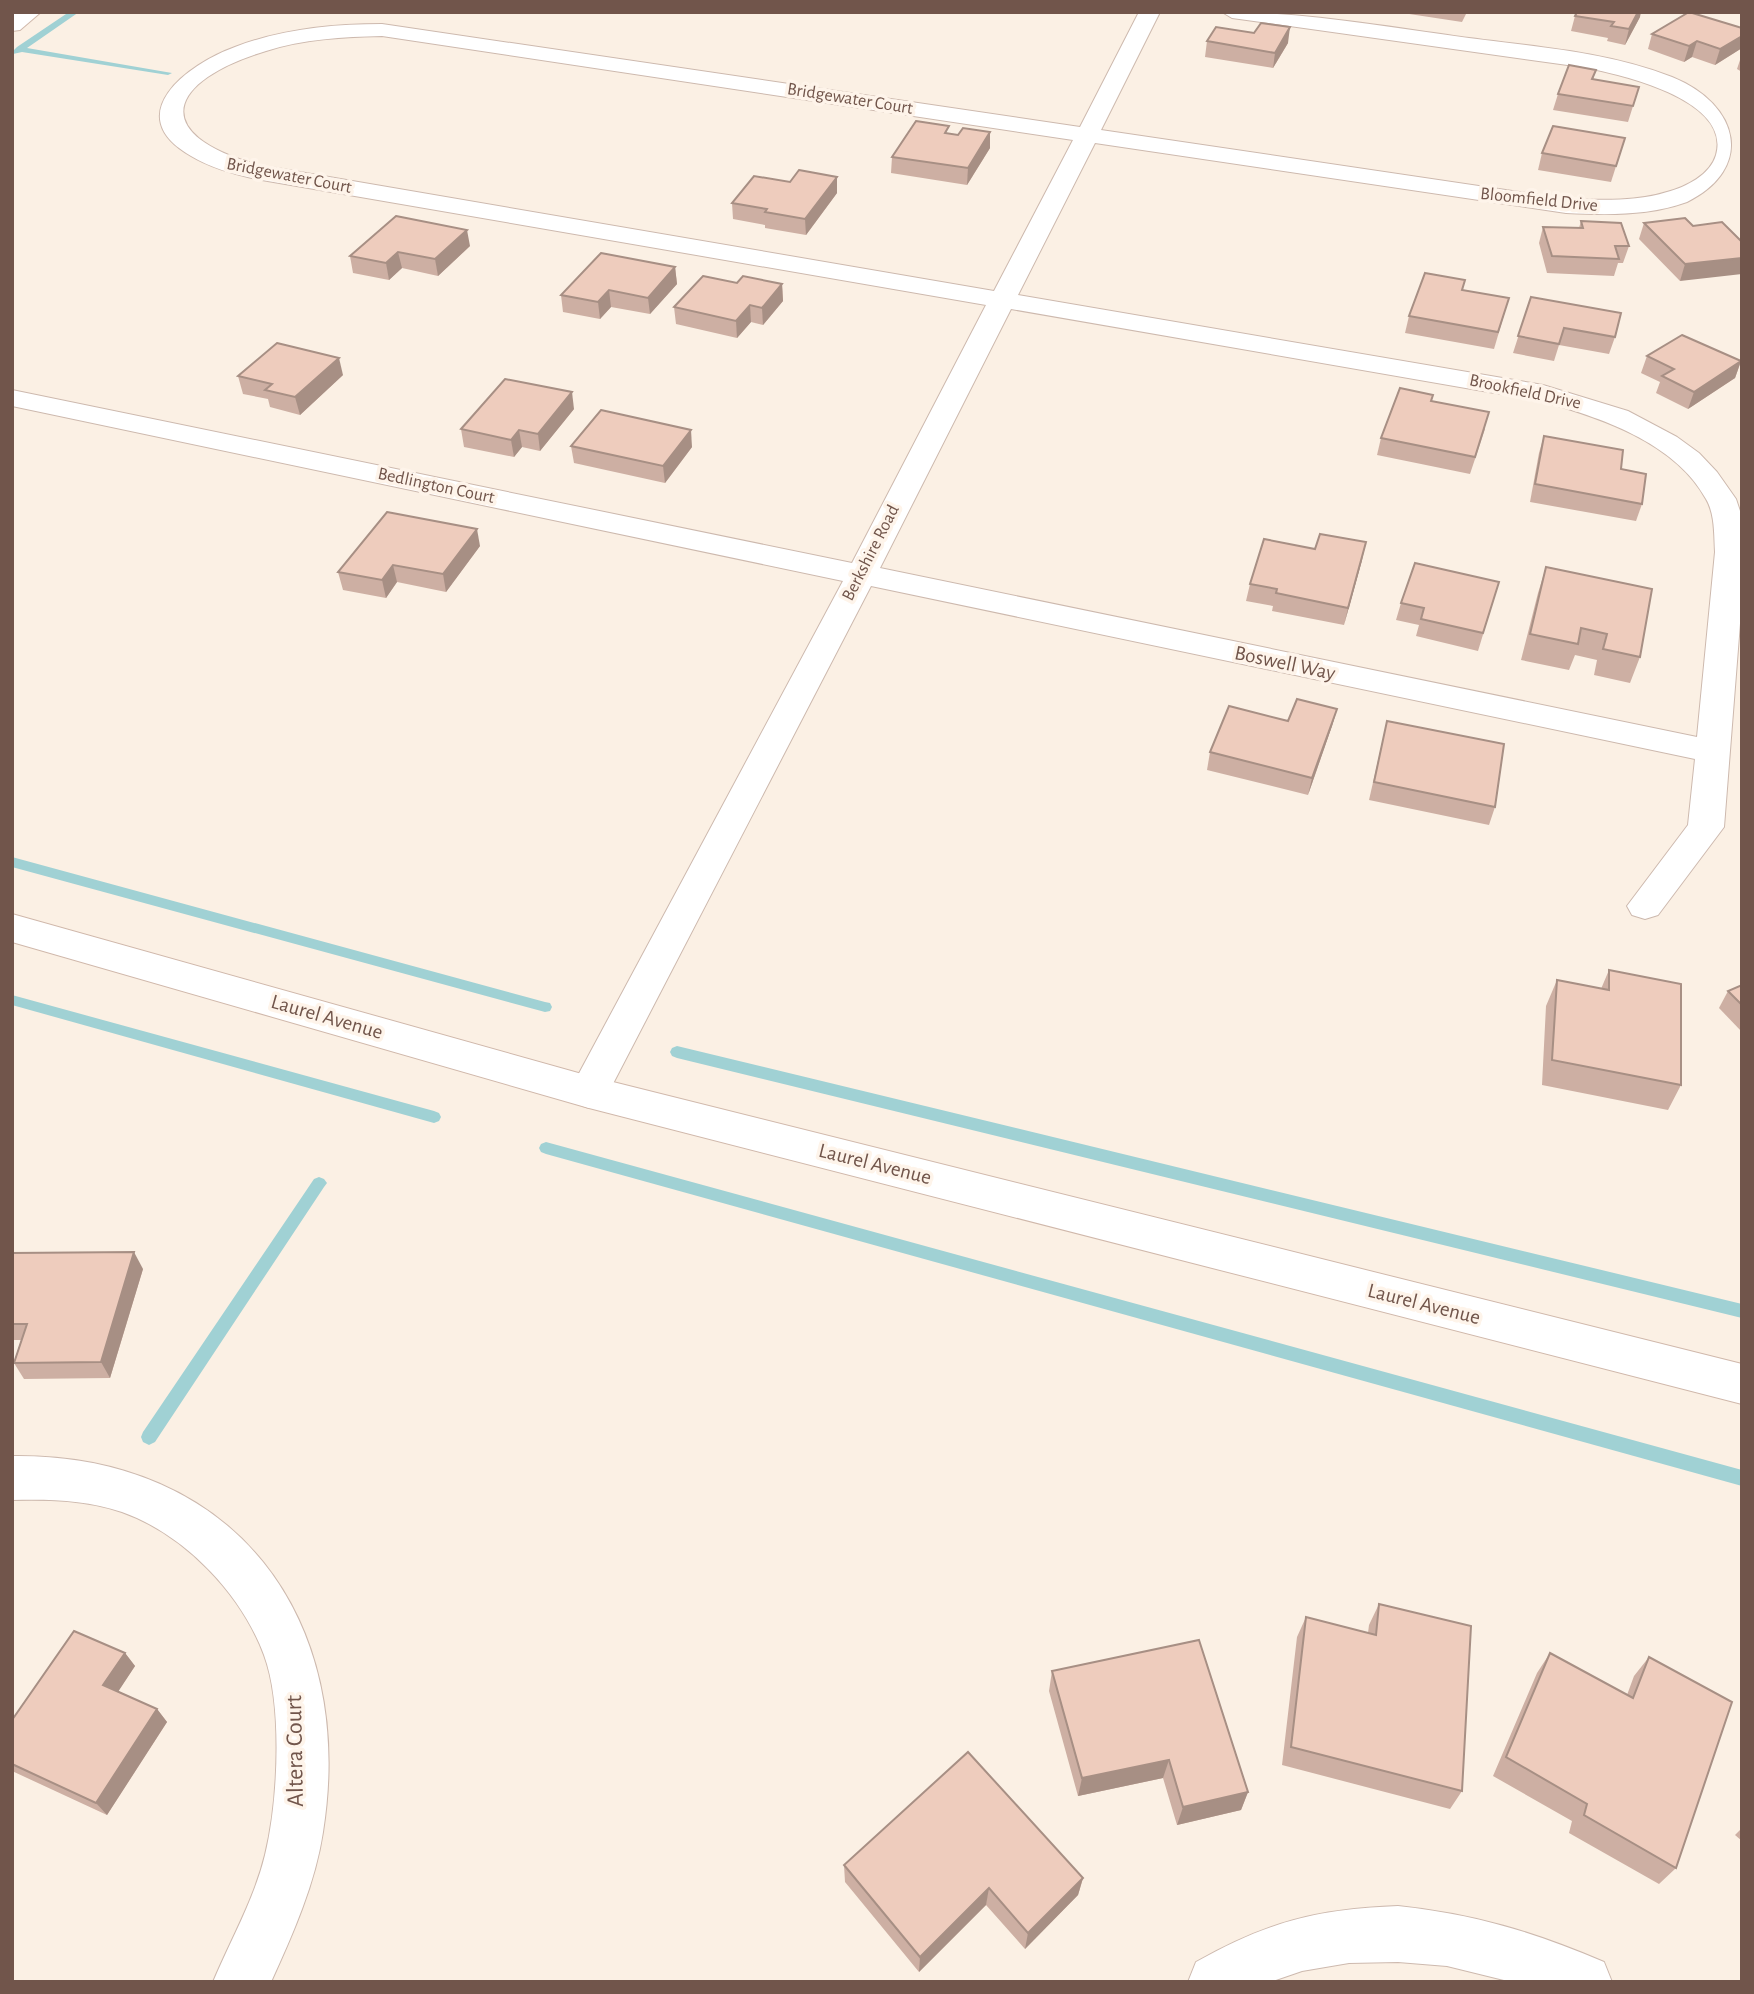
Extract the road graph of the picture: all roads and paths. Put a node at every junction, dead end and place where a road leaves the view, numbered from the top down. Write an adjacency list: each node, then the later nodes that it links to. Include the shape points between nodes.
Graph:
1 (31, 12): 4 (street)
2 (1150, 12): 5 (street, Berkshire Road)
3 (1232, 12): 5 (street, Bloomfield Drive, via 1569,58 1629,71 1688,95 1713,113 1728,132 1728,155 1713,177 1685,194 1643,204 1588,207)
4 (12, 24)
5 (1086, 135): 6 (street, Berkshire Road); 6 (street, Bridgewater Court, via 382,30 299,35 237,53 189,81 170,112 178,138 229,166)
6 (1000, 300): 8 (street, Berkshire Road); 9 (street, Brookfield Drive, via 1543,393 1606,411 1663,441 1707,481 1721,500 1728,525 1730,552)
7 (12, 398): 8 (street, Bedlington Court)
8 (861, 575): 9 (street, Boswell Way); 12 (street, Berkshire Road)
9 (1710, 751): 10 (street, Brookfield Drive, via 1706,827)
10 (1645, 906)
11 (12, 928): 12 (street, Laurel Avenue)
12 (589, 1092): 13 (street, Laurel Avenue)
13 (1742, 1384)
14 (12, 1478): 15 (street, Altera Court, via 97,1483 132,1492 189,1522 224,1551 260,1595 288,1653 299,1712 300,1783 292,1853 268,1928)
15 (241, 1982)
16 (1216, 1982): 17 (street, via 1275,1952 1338,1936 1396,1932 1500,1951)
17 (1584, 1982)

